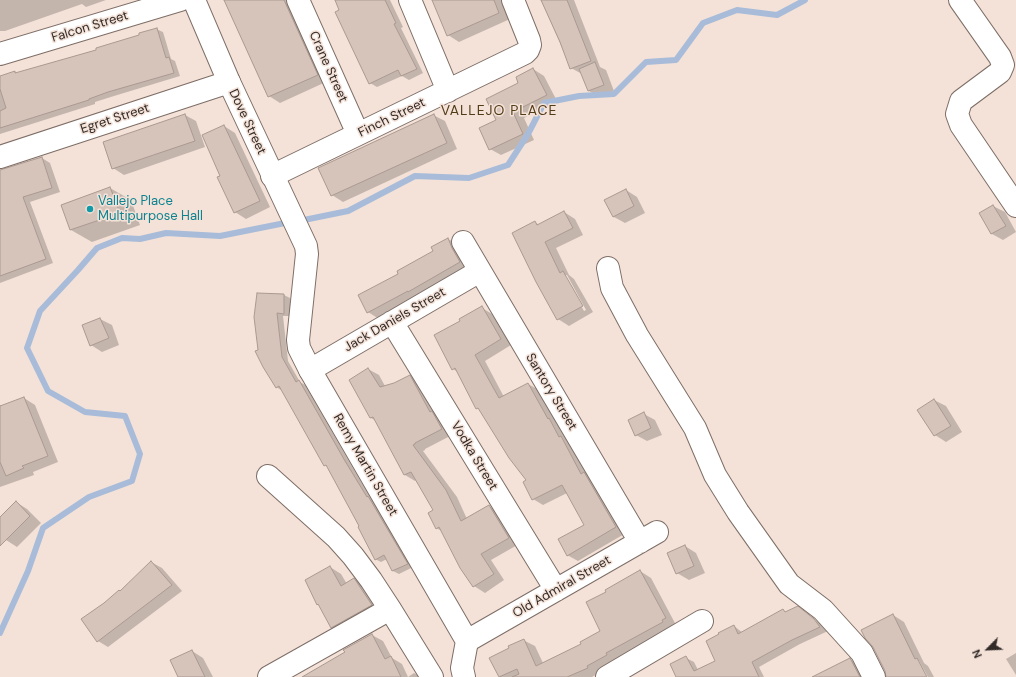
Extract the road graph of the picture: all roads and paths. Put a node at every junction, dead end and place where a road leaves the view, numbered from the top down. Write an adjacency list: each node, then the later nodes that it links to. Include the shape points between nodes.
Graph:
1 (180, 0): 7 (street, Falcon Street)
2 (194, 0): 8 (street, Dove Street)
3 (298, 0): 10 (street, Crane Street)
4 (410, 0): 9 (street)
5 (513, 0): 9 (street, Finch Street, via 530,40 525,53)
6 (960, 0): 13 (street, via 1003,65 1000,72 961,101 956,114 961,126)
7 (0, 54)
8 (229, 82): 11 (street, Egret Street); 12 (street, Dove Street)
9 (448, 91): 10 (street, Finch Street)
10 (358, 134): 12 (street, Finch Street)
11 (0, 157)
12 (272, 176): 14 (street, Dove Street)
13 (1016, 206)
14 (304, 242): 19 (street, Remy Martin Street, via 307,254 298,340)
15 (463, 242): 17 (street, Santory Street)
16 (608, 268): 30 (street, via 612,288 695,428 715,474 738,512 788,584 823,610 862,653)
17 (480, 271): 18 (street, Jack Daniels Street); 21 (street, Santory Street)
18 (392, 322): 19 (street, Jack Daniels Street); 22 (street, Vodka Street)
19 (310, 370): 25 (street, Remy Martin Street)
20 (268, 476): 23 (street, via 336,537 371,580)
21 (649, 537): 22 (street, Old Admiral Street)
22 (556, 590): 25 (street, Old Admiral Street)
23 (390, 609): 26 (street); 27 (street)
24 (702, 621): 29 (street)
25 (467, 641): 28 (street, via 462,668)
26 (269, 677)
27 (432, 677)
28 (464, 677)
29 (607, 677)
30 (874, 677)

